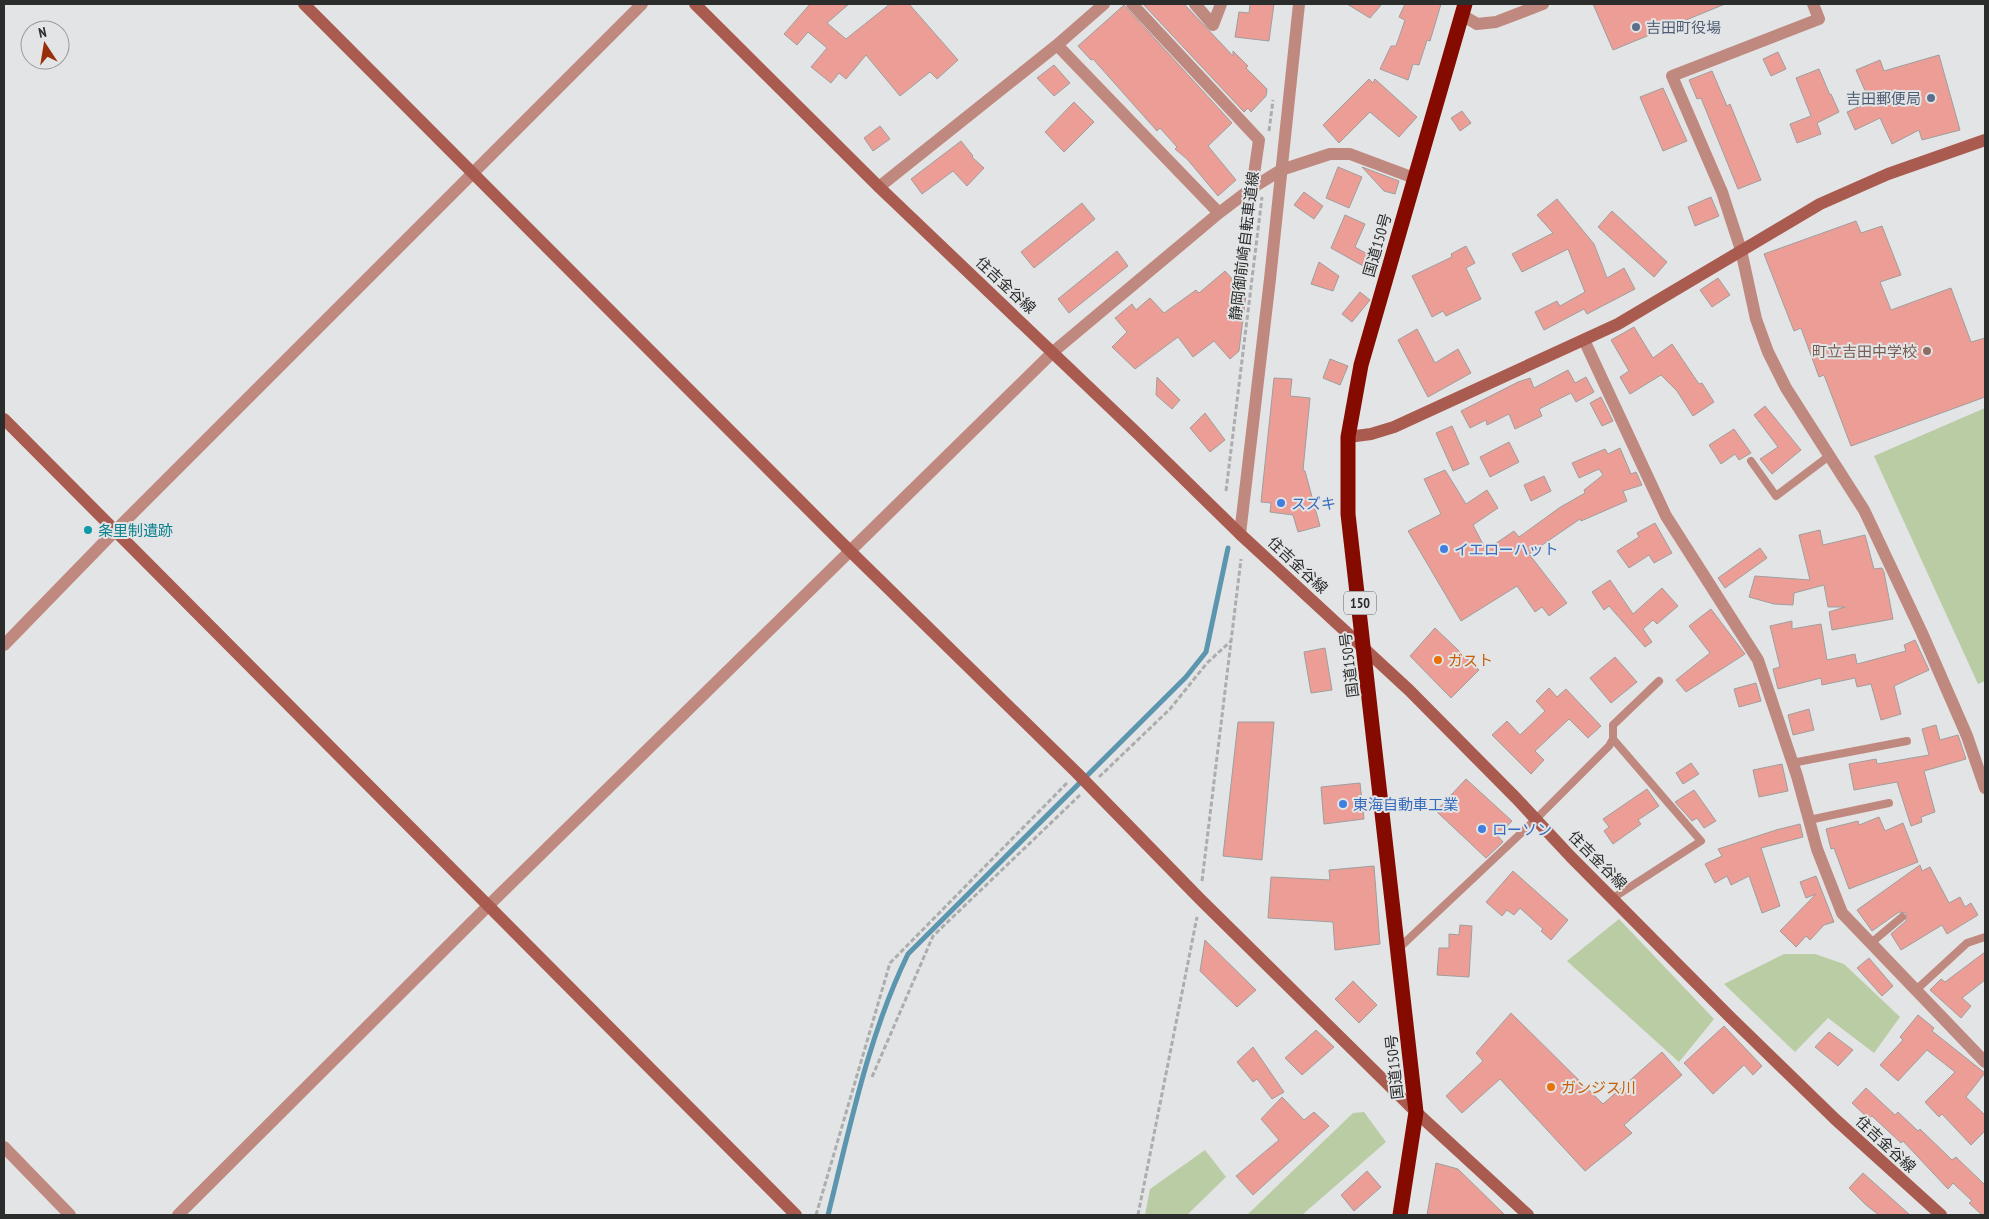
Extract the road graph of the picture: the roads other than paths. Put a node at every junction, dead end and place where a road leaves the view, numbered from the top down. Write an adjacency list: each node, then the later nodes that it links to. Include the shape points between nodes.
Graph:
1 (304, 4): 15 (street)
2 (642, 4): 15 (street)
3 (695, 4): 17 (street, 住吉金谷線)
4 (1104, 4): 12 (street)
5 (1132, 4): 18 (street, via 1259,140)
6 (1195, 4): 7 (street, via 1213,25)
7 (1221, 4)
8 (1299, 4): 14 (street)
9 (1543, 4): 11 (street, via 1496,22 1478,24)
10 (1814, 4): 20 (street, via 1819,19 1672,76 1722,192)
11 (1462, 7): 16 (highway, 国道150号 / 150)
12 (1057, 45): 17 (street); 19 (street)
13 (1985, 140): 20 (street, via 1888,174 1820,204)
14 (1280, 170): 16 (street, via 1330,154 1350,154); 18 (street); 28 (street)
15 (474, 173): 27 (street); 29 (street)
16 (1414, 178): 24 (highway, 国道150号 / 150, via 1361,364)
17 (879, 187): 22 (street, 住吉金谷線)
18 (1252, 188): 19 (street)
19 (1219, 213): 22 (street)
20 (1741, 250): 21 (street, via 1618,324); 25 (street, via 1756,319 1768,352 1786,388)
21 (1584, 340): 24 (street, via 1394,427); 35 (street, via 1666,516 1758,660)
22 (1053, 352): 28 (street, 住吉金谷線); 29 (street)
23 (4, 419): 27 (street)
24 (1348, 437): 31 (highway, 国道150号 / 150, via 1348,514)
25 (1829, 456): 26 (lane, via 1776,496); 36 (street, via 1869,519 1963,727)
26 (1751, 461)
27 (114, 532): 30 (street); 41 (street)
28 (1240, 534): 31 (street, 住吉金谷線)
29 (851, 552): 41 (street); 48 (street)
30 (4, 645)
31 (1366, 650): 38 (street, 住吉金谷線, via 1410,690); 45 (highway, 国道150号 / 150)
32 (1659, 681): 33 (lane, via 1613,724)
33 (1613, 739): 38 (lane); 40 (lane, via 1701,841)
34 (1907, 741): 35 (lane)
35 (1792, 763): 39 (street)
36 (1985, 788)
37 (1890, 803): 39 (lane)
38 (1536, 820): 40 (street, 住吉金谷線); 45 (lane)
39 (1809, 820): 44 (street, via 1842,913)
40 (1613, 898): 55 (street, 住吉金谷線, via 1815,1099)
41 (488, 906): 51 (street); 52 (street)
42 (1902, 917): 44 (lane)
43 (1985, 937): 46 (lane, via 1966,942)
44 (1871, 943): 46 (street)
45 (1398, 949): 48 (highway, 国道150号 / 150)
46 (1916, 990): 47 (street)
47 (1985, 1062)
48 (1416, 1112): 53 (highway, 国道150号 / 150); 54 (street)
49 (4, 1147): 50 (street)
50 (70, 1215)
51 (178, 1215)
52 (796, 1215)
53 (1400, 1215)
54 (1528, 1215)
55 (1941, 1215)

